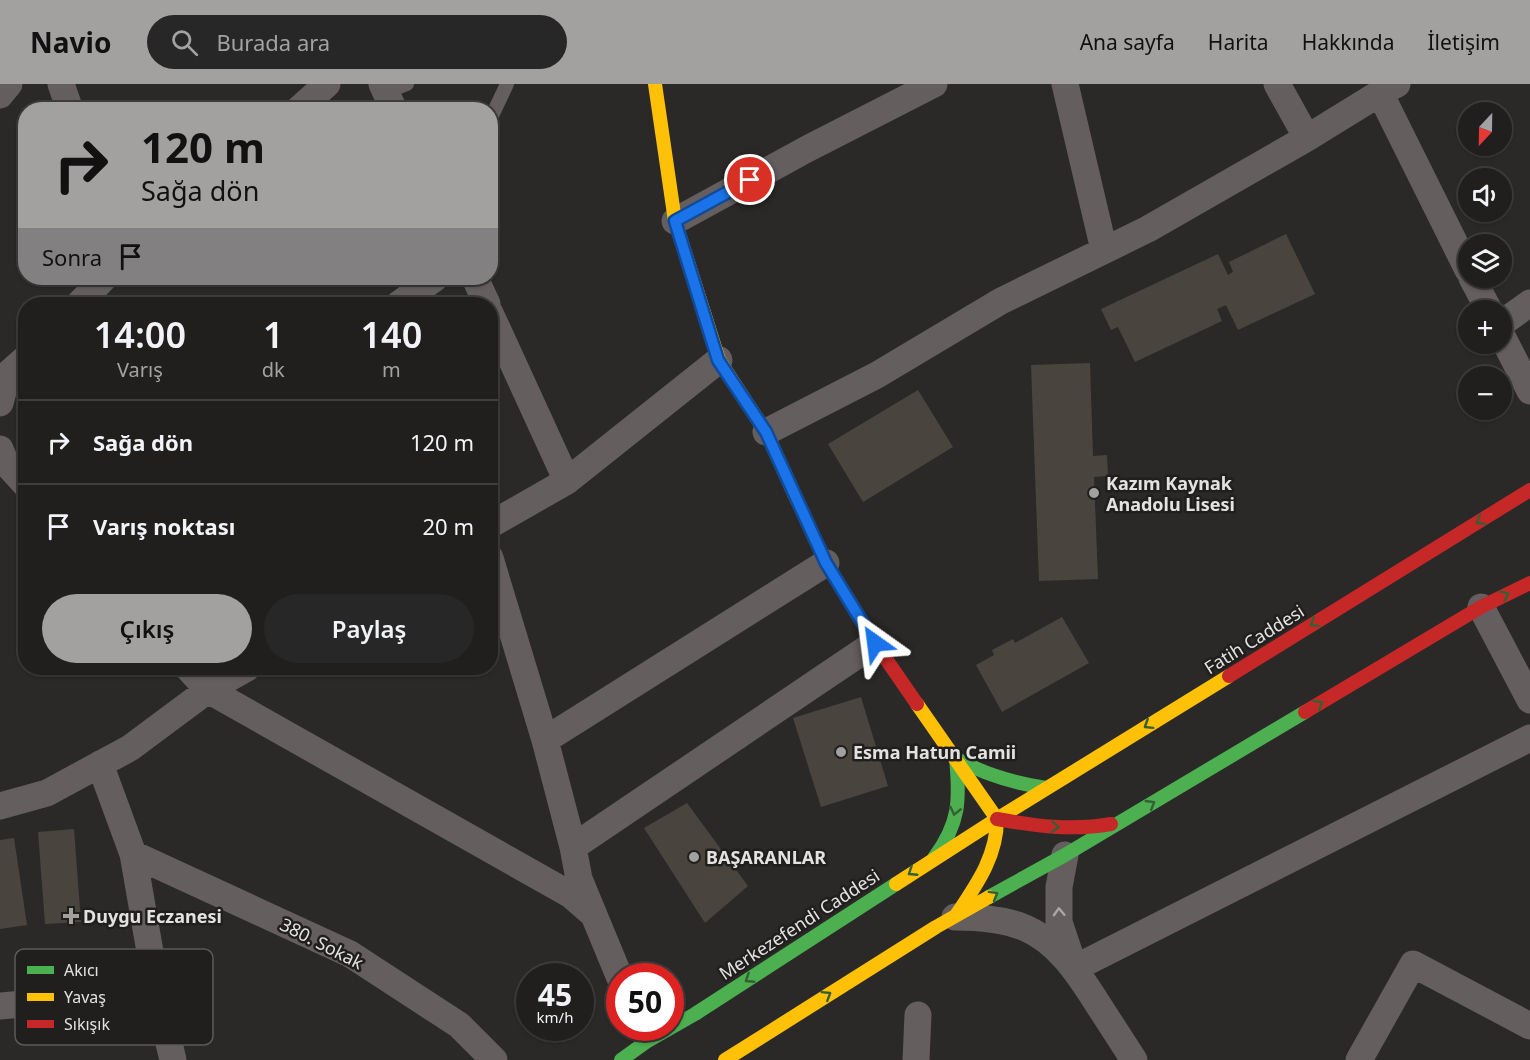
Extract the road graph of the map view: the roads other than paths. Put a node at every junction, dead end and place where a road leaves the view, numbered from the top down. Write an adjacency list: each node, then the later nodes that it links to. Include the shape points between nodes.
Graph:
1 (9, 84): 10 (street)
2 (61, 84): 11 (street)
3 (327, 84): 12 (street)
4 (507, 84): 13 (lane)
5 (655, 84): 15 (main road)
6 (934, 84): 15 (street)
7 (1065, 84): 17 (street)
8 (1277, 84): 14 (street)
9 (1388, 88): 14 (street); 16 (street)
10 (0, 95)
11 (67, 102)
12 (307, 102)
13 (498, 103)
14 (1307, 138): 17 (street)
15 (675, 221): 26 (main road)
16 (1458, 247)
17 (1104, 250): 30 (street, via 1001,301 877,375)
18 (97, 285): 20 (street)
19 (425, 285): 21 (street)
20 (86, 297)
21 (409, 297)
22 (1530, 303): 23 (street)
23 (1512, 316)
24 (498, 330): 33 (street)
25 (1511, 354): 28 (street)
26 (718, 360): 30 (main road); 33 (street)
27 (11, 366): 29 (street)
28 (1530, 390)
29 (0, 403)
30 (766, 432): 36 (main road)
31 (2, 463): 32 (street)
32 (18, 477)
33 (567, 481): 35 (street)
34 (1530, 490): 49 (main road, Fatih Caddesi, one-way to 49)
35 (498, 520)
36 (826, 563): 40 (main road); 46 (street)
37 (1530, 583): 39 (main road, one-way to 37)
38 (498, 584): 46 (street)
39 (1481, 607): 44 (street); 52 (main road, one-way to 39)
40 (875, 643): 47 (main road); 53 (street)
41 (194, 675): 43 (street)
42 (235, 675): 43 (street)
43 (208, 690): 48 (street, via 130,748); 57 (street, via 571,895)
44 (1530, 700)
45 (1530, 738): 61 (street)
46 (545, 740): 53 (street)
47 (956, 758): 49 (main road, via 989,775); 51 (main road); 56 (main road, one-way to 56, via 957,808 944,845)
48 (100, 764): 50 (street, via 47,793); 54 (street)
49 (1046, 788): 51 (main road, Fatih Caddesi)
50 (0, 806)
51 (997, 819): 52 (main road, one-way to 52, via 1053,828); 56 (main road, Merkezefendi Caddesi); 58 (main road, via 992,853)
52 (1121, 822): 55 (main road)
53 (573, 847): 57 (street, via 579,879)
54 (133, 854): 59 (street); 70 (street, 380. Sokak, via 350,954 459,1025)
55 (1065, 855): 58 (main road, one-way to 55); 61 (street, one-way to 55, via 1059,922 1059,887)
56 (933, 859): 65 (main road, Merkezefendi Caddesi, one-way to 65)
57 (594, 915): 60 (street)
58 (955, 917): 61 (street, via 1002,921 1024,928 1048,942); 72 (main road, one-way to 58)
59 (150, 949)
60 (614, 963)
61 (1075, 968): 74 (street)
62 (15, 1005): 63 (street)
63 (0, 1006)
64 (918, 1015): 73 (street)
65 (684, 1018)
66 (1530, 1026): 75 (street, via 1413,964)
67 (638, 1041): 71 (main road, Merkezefendi Caddesi)
68 (169, 1045): 69 (street)
69 (172, 1060)
70 (494, 1060)
71 (621, 1060)
72 (724, 1060)
73 (916, 1060)
74 (1134, 1060)
75 (1359, 1060)

